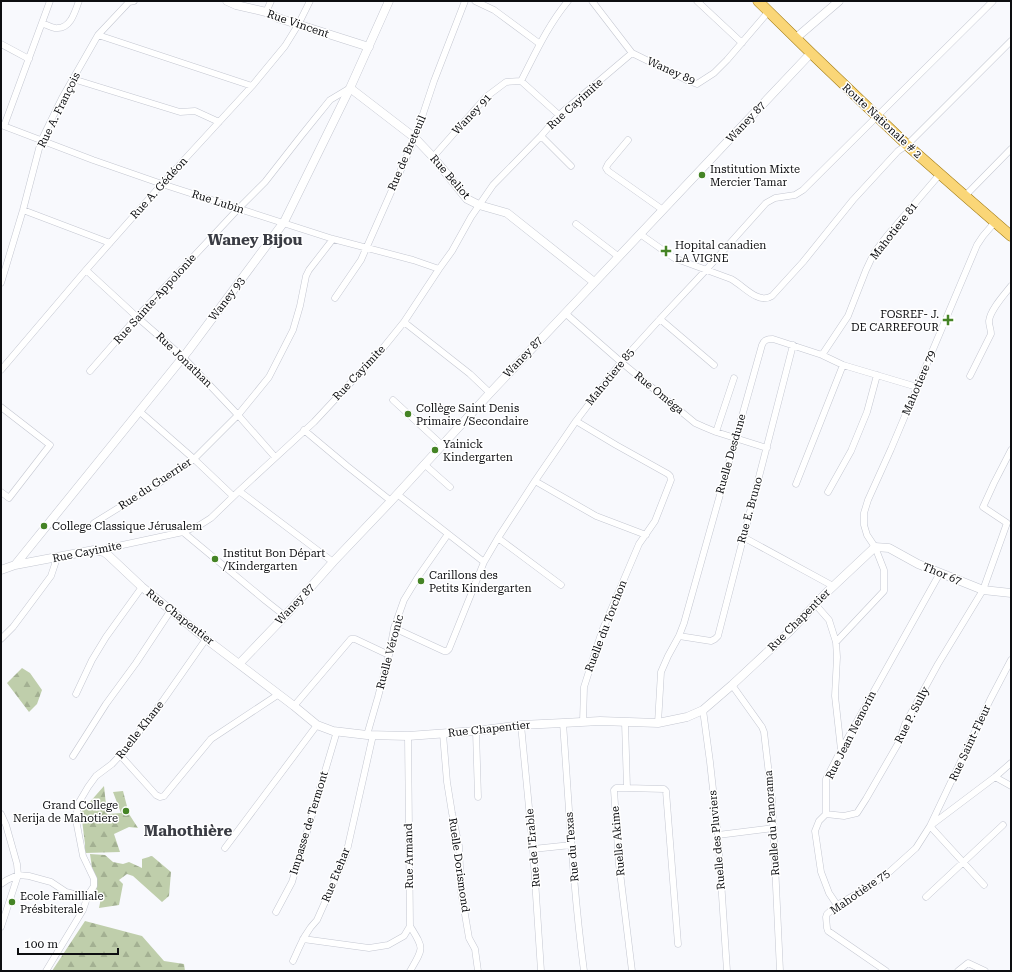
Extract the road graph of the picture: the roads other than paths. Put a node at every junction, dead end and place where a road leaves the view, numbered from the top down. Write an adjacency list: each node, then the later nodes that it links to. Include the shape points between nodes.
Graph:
1 (50, 1): 18 (street)
2 (79, 1): 18 (street, via 73,17 65,26 57,29)
3 (134, 1): 20 (street, Rue A. François, via 129,2)
4 (227, 1): 17 (street, Rue Vincent)
5 (271, 1): 17 (street)
6 (310, 1): 19 (street, Rue A. Gédéon)
7 (389, 1): 26 (street, Waney 93)
8 (465, 1): 39 (street, Rue de Breteuil)
9 (475, 1): 25 (street, via 494,10)
10 (568, 1): 25 (street)
11 (592, 1): 28 (street, Waney 89)
12 (697, 1): 23 (street)
13 (758, 1): 16 (main road, Route Nationale # 2)
14 (840, 1): 21 (street)
15 (993, 1): 35 (street, Mahotiere 85)
16 (769, 11): 21 (main road, Route Nationale # 2); 23 (street, Waney 89)
17 (266, 12): 19 (street, Rue Vincent)
18 (42, 23): 29 (street)
19 (298, 25): 26 (street, Rue Vincent); 32 (street, Rue A. Gédéon, via 285,46)
20 (98, 35): 30 (street, Rue A. François); 32 (street)
21 (796, 38): 27 (main road, Route Nationale # 2)
22 (1011, 41): 42 (street)
23 (742, 43): 28 (street, Waney 89, via 714,73 697,84)
24 (1, 44): 29 (street)
25 (540, 44): 31 (street)
26 (369, 47): 33 (street, Waney 93)
27 (811, 53): 35 (main road, Route Nationale # 2); 52 (street, Waney 87)
28 (632, 54): 34 (street, Rue Cayimite)
29 (29, 59): 37 (street)
30 (73, 79): 36 (street, via 180,112 195,111); 41 (street, Rue A. François)
31 (521, 81): 34 (street); 44 (street, Waney 91, via 506,82 486,97)
32 (252, 86): 36 (street, Rue A. Gédéon)
33 (350, 88): 39 (street, Rue Beliot); 50 (street, Rue Sainte-Appolonie, via 330,100 265,182); 53 (street, Waney 93)
34 (559, 115): 38 (street, Rue Cayimite)
35 (877, 116): 42 (main road, Route Nationale # 2); 64 (street, Mahotiere 85, via 799,193 775,198 766,203)
36 (219, 122): 47 (street, Rue A. Gédéon)
37 (2, 126): 41 (street, Rue Lubin)
38 (541, 136): 45 (street); 49 (street, Rue Cayimite, via 493,185)
39 (415, 138): 44 (street, Rue Beliot); 60 (street, Rue de Breteuil)
40 (628, 140): 52 (street, via 606,168)
41 (41, 141): 47 (street, Rue Lubin); 51 (street, Rue A. François)
42 (907, 144): 46 (main road, Route Nationale # 2); 64 (street, via 853,200 772,296 759,298 738,282)
43 (1011, 149): 48 (street)
44 (433, 157): 49 (street, Rue Beliot, via 467,199)
45 (571, 166)
46 (940, 174): 48 (main road, Route Nationale # 2); 74 (street, Mahotiere 81, via 874,253 848,316)
47 (162, 184): 50 (street, Rue Lubin); 59 (street, Rue A. Gédéon)
48 (965, 196): 54 (main road, Route Nationale # 2)
49 (479, 205): 62 (street, Rue Cayimite); 65 (street, Rue Beliot, via 507,213)
50 (238, 209): 53 (street, Rue Lubin); 70 (street, Rue Sainte-Appolonie)
51 (23, 210): 59 (street); 66 (street, Rue A. François)
52 (663, 210): 56 (street, Waney 87)
53 (284, 222): 58 (street, Rue Lubin); 75 (street, Waney 93)
54 (995, 222): 57 (main road, Route Nationale # 2); 84 (street, Mahotiere 79, via 977,245)
55 (576, 224): 61 (street)
56 (640, 234): 61 (street, Waney 87); 64 (street, via 674,258)
57 (1011, 236)
58 (333, 239): 60 (street, Rue Lubin); 89 (street, Rue du Guerrier, via 306,276 293,330 269,377)
59 (110, 243): 63 (street, Rue A. Gédéon)
60 (366, 248): 62 (street, Rue Lubin); 68 (street, Rue de Breteuil, via 361,260)
61 (619, 257): 65 (street, Waney 87)
62 (439, 269): 72 (street, Rue Cayimite)
63 (86, 270): 70 (street, Rue Jonathan); 79 (street, Rue A. Gédéon)
64 (706, 270): 71 (street, Mahotiere 85)
65 (594, 282): 69 (street, Waney 87)
66 (1, 283)
67 (1011, 286): 82 (street, via 992,312 989,324 991,334)
68 (335, 298)
69 (564, 313): 76 (street, Rue Oméga); 85 (street, Waney 87)
70 (138, 317): 75 (street, Rue Jonathan); 80 (street, Rue Sainte-Appolonie)
71 (660, 319): 76 (street, Mahotiere 85); 77 (street)
72 (404, 322): 85 (street); 91 (street, Rue Cayimite, via 383,348)
73 (793, 345): 74 (street, Ruelle Desdune); 93 (street, Ruelle Desdune, via 773,339 766,340 762,345); 95 (street, Rue E. Bruno)
74 (822, 355): 78 (street, Ruelle Desdune)
75 (183, 357): 88 (street, Waney 93); 89 (street, Rue Jonathan)
76 (621, 362): 90 (street, Mahotiere 85); 92 (street, Rue Oméga, via 695,423)
77 (714, 365)
78 (844, 365): 81 (street, Ruelle Desdune); 101 (street)
79 (1, 370)
80 (90, 371)
81 (877, 375): 84 (street, Ruelle Desdune); 105 (street, via 867,412 851,451)
82 (970, 376)
83 (734, 378): 92 (street)
84 (918, 387): 115 (street, Mahotiere 79, via 864,513 866,534)
85 (490, 392): 94 (street, Waney 87)
86 (393, 400): 94 (street)
87 (1, 407): 104 (street, via 50,445 9,498)
88 (139, 411): 98 (street); 120 (street, Waney 93)
89 (238, 415): 97 (street, Rue Jonathan); 98 (street, Rue du Guerrier)
90 (576, 421): 100 (street, Mahotiere 85); 112 (street, Ruelle du Torchon, via 670,476 671,480)
91 (304, 430): 97 (street, Rue Cayimite); 108 (street)
92 (716, 432): 93 (street, Rue Oméga)
93 (736, 438): 95 (street, Rue Oméga); 132 (street, Ruelle Desdune)
94 (442, 445): 99 (street, Waney 87)
95 (767, 448): 113 (street, Rue E. Bruno)
96 (1011, 450): 126 (street, via 983,507 1007,523)
97 (275, 457): 103 (street, Rue Cayimite)
98 (194, 459): 107 (street); 109 (street, Rue du Guerrier)
99 (424, 464): 102 (street); 106 (street, Waney 87)
100 (535, 481): 112 (street, via 596,516); 114 (street, Mahotiere 85)
101 (796, 484)
102 (450, 487)
103 (239, 491): 107 (street, Rue Cayimite); 118 (street)
104 (1, 492)
105 (828, 492)
106 (397, 494): 108 (street, Waney 87); 111 (street)
107 (233, 496): 110 (street, Rue Cayimite, via 211,518)
108 (391, 501): 118 (street, Waney 87)
109 (94, 523)
110 (183, 532): 116 (street, Rue Cayimite); 130 (street)
111 (448, 534): 119 (street); 131 (street, Ruelle Véronic, via 404,600)
112 (646, 534): 144 (street, Ruelle du Torchon, via 639,544 602,631 584,687)
113 (743, 537): 124 (street); 132 (street, Rue E. Bruno, via 718,636 711,641)
114 (498, 538): 119 (street, Mahotiere 85); 123 (street)
115 (875, 547): 122 (street, Thor 67, via 889,548); 124 (street, Rue Chapentier); 135 (street, Mahotiere 79, via 884,570 884,591)
116 (99, 550): 117 (street, Rue Cayimite); 125 (street, Rue Chapentier, via 108,555)
117 (55, 558): 120 (street, Rue Cayimite); 133 (street, via 51,576)
118 (333, 562): 130 (street, Waney 87)
119 (484, 562): 131 (street, Mahotiere 85, via 447,651)
120 (15, 565): 121 (street, Rue Cayimite)
121 (1, 570)
122 (940, 573): 126 (street, Thor 67); 155 (street, Rue Jean Nemorin)
123 (561, 585)
124 (833, 586): 128 (street, Rue Chapentier)
125 (142, 587): 129 (street, Rue Chapentier); 140 (street, via 106,637)
126 (983, 590): 127 (street, Thor 67); 164 (street, Rue P. Sully, via 938,664 898,742 857,813 844,816)
127 (1011, 593)
128 (815, 604): 135 (street, via 829,620); 139 (street, Rue Chapentier)
129 (171, 610): 134 (street, Rue Chapentier); 156 (street)
130 (285, 616): 138 (street, Waney 87)
131 (394, 628): 136 (street, Ruelle Véronic)
132 (679, 636): 147 (street, Ruelle Desdune, via 661,672)
133 (1, 639)
134 (206, 639): 138 (street, Rue Chapentier); 157 (street, Ruelle Khane)
135 (836, 642): 155 (street, via 835,696)
136 (389, 655): 142 (street, via 351,639); 153 (street, Ruelle Véronic)
137 (1011, 660): 166 (street, Rue Saint-Fleur)
138 (239, 664): 141 (street, Rue Chapentier)
139 (732, 685): 143 (street, Rue Chapentier); 167 (street, Ruelle du Panorama, via 764,732)
140 (76, 694)
141 (279, 694): 142 (street, Rue Chapentier); 157 (street, via 211,739 164,796 156,795)
142 (294, 706): 148 (street, Rue Chapentier)
143 (703, 710): 147 (street, Rue Chapentier, via 674,721); 168 (street, Ruelle des Pluviers)
144 (583, 722): 145 (street, Rue Chapentier); 146 (street, Rue Chapentier)
145 (625, 722): 147 (street, Rue Chapentier); 161 (street)
146 (563, 723): 149 (street, Rue Chapentier); 169 (street, Rue du Texas)
147 (658, 723)
148 (317, 725): 150 (street, Rue Chapentier); 170 (street)
149 (521, 725): 151 (street, Rue Chapentier); 171 (street, Rue de l'Erable)
150 (337, 731): 153 (street, Rue Chapentier); 179 (street, Impasse de Termont, via 292,882)
151 (476, 731): 152 (street, Rue Chapentier); 162 (street)
152 (443, 734): 154 (street, Rue Chapentier); 188 (street, Ruelle Dorismond, via 447,782 459,846 461,891)
153 (370, 735): 154 (street, Rue Chapentier); 182 (street, Rue Etehar, via 346,855 317,920)
154 (408, 736): 180 (street, Rue Armand)
155 (841, 750): 164 (street, Rue Jean Nemorin, via 826,779)
156 (72, 756)
157 (120, 756): 176 (street, Ruelle Khane, via 96,776 78,804 76,812 83,856 94,879 94,886)
158 (1011, 763): 159 (street, Mahotière 75)
159 (995, 778): 160 (street); 166 (street, Mahotière 75)
160 (1011, 786)
161 (627, 788): 183 (street, via 666,791); 191 (street, Ruelle Akime, via 614,790 619,864)
162 (478, 797)
163 (1, 814): 173 (street)
164 (826, 814): 178 (street, via 819,821 815,831 821,872 829,894)
165 (1003, 824): 172 (street)
166 (930, 826): 172 (street); 178 (street, Mahotière 75, via 916,848 886,875)
167 (774, 828): 168 (street); 193 (street, Ruelle du Panorama)
168 (718, 835): 192 (street, Ruelle des Pluviers)
169 (571, 845): 171 (street); 190 (street, Rue du Texas)
170 (225, 848)
171 (533, 849): 189 (street, Rue de l'Erable)
172 (963, 862): 175 (street); 177 (street)
173 (18, 875): 174 (street); 176 (street, via 46,881 66,892); 181 (street)
174 (1, 884)
175 (984, 885)
176 (88, 894): 186 (street, Ruelle Khane, via 83,910)
177 (926, 897)
178 (837, 905): 185 (street, Mahotière 75, via 827,914 828,931)
179 (276, 912)
180 (410, 926): 182 (street, via 404,936 388,945 369,948); 187 (street, Rue Armand, via 420,944 421,953)
181 (1, 927)
182 (303, 939): 184 (street, Rue Etehar)
183 (678, 944)
184 (293, 961)
185 (875, 964): 194 (street); 195 (street, Mahotière 75)
186 (46, 971)
187 (410, 971)
188 (478, 971)
189 (541, 971)
190 (584, 971)
191 (632, 971)
192 (727, 971)
193 (780, 971)
194 (871, 971)
195 (886, 971)
196 (958, 971): 197 (street, via 968,963)
197 (985, 971)

